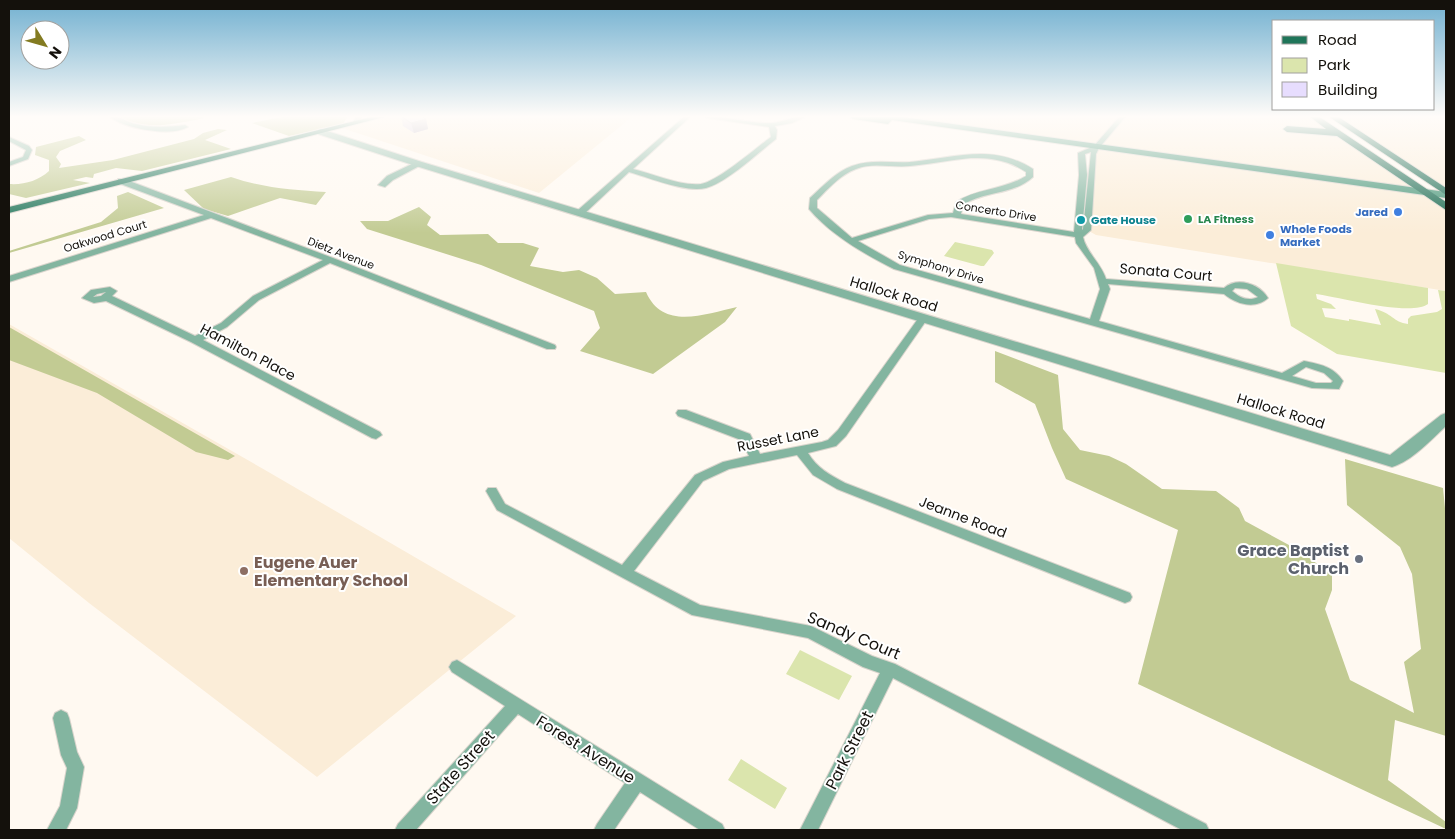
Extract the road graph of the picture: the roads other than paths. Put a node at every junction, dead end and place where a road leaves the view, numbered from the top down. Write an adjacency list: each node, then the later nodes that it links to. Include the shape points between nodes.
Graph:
1 (27, 155): 13 (street)
2 (228, 155): 16 (main road)
3 (392, 155): 14 (street, Hallock Road)
4 (644, 155): 15 (street)
5 (750, 155): 15 (street, via 710,184 689,186)
6 (981, 155): 26 (street, Symphony Drive, via 866,165 843,174 813,200 813,209)
7 (983, 155): 23 (street, Symphony Drive, via 1023,164 1030,171 1029,177 1019,185 967,198 959,204)
8 (1081, 155): 25 (street, via 1083,175 1077,228)
9 (1093, 155): 25 (street, via 1088,230)
10 (1155, 155): 18 (main road)
11 (1371, 155): 18 (highway)
12 (1390, 155): 19 (highway)
13 (9, 164)
14 (419, 164): 17 (street); 22 (street, Hallock Road)
15 (628, 170): 22 (street)
16 (121, 182): 21 (main road); 24 (street, Dietz Avenue)
17 (382, 185)
18 (1424, 192): 19 (main road); 20 (highway)
19 (1446, 193)
20 (1446, 207)
21 (9, 210)
22 (581, 212): 32 (street, Hallock Road)
23 (957, 215): 25 (street, Concerto Drive); 26 (street, Concerto Drive, via 928,217)
24 (209, 216): 27 (street, Dietz Avenue); 28 (street, Oakwood Court)
25 (1080, 235): 29 (street, via 1080,243 1098,268)
26 (853, 240): 33 (street, Symphony Drive, via 897,267)
27 (330, 260): 34 (street, via 256,298 224,325); 35 (street, Dietz Avenue)
28 (9, 279)
29 (1102, 281): 30 (street, Sonata Court); 33 (street, via 1105,289)
30 (1227, 291)
31 (106, 297): 34 (street, Hamilton Place)
32 (923, 318): 38 (street, Hallock Road, via 1392,461); 40 (street, Russet Lane, via 842,433 832,443)
33 (1094, 322): 36 (street, Symphony Drive)
34 (195, 340): 39 (street, Hamilton Place)
35 (551, 348)
36 (1285, 376)
37 (682, 413): 41 (street, via 746,437)
38 (1446, 418)
39 (376, 435)
40 (801, 452): 41 (street, Russet Lane); 44 (street, Jeanne Road, via 809,466 841,486)
41 (756, 458): 43 (street, Russet Lane, via 718,468 699,478)
42 (492, 491): 43 (street, Sandy Court, via 501,507)
43 (624, 573): 46 (street, Sandy Court, via 697,611 811,632 868,662)
44 (1125, 598)
45 (457, 667): 47 (street, Forest Avenue)
46 (890, 669): 54 (street, Park Street); 55 (street, Sandy Court)
47 (516, 704): 49 (street, Forest Avenue); 51 (street, State Street)
48 (61, 718): 50 (street, via 76,767 68,808)
49 (637, 781): 52 (street); 53 (street, Forest Avenue)
50 (56, 830)
51 (404, 830)
52 (603, 830)
53 (716, 830)
54 (809, 830)
55 (1200, 830)

